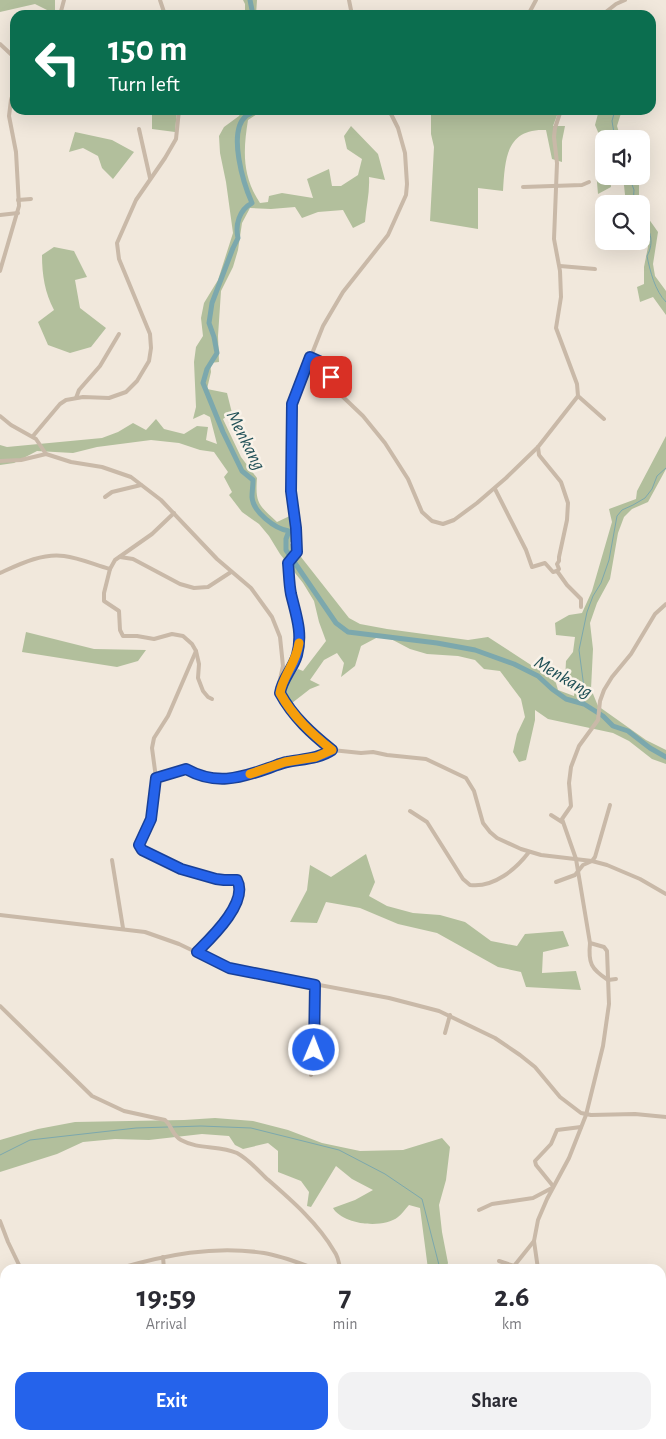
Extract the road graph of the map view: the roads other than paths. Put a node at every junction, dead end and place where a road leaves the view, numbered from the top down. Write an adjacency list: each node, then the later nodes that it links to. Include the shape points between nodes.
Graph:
1 (625, 0): 2 (street)
2 (608, 10)
3 (0, 44): 4 (street)
4 (10, 53)
5 (10, 100): 15 (street)
6 (178, 115): 10 (street, via 176,139)
7 (392, 115): 22 (street, via 405,153 406,195 391,230 340,298)
8 (559, 115): 12 (street, via 554,132 557,152)
9 (139, 129): 10 (street)
10 (150, 178): 24 (street, via 134,203 117,248 150,334 148,361 137,381 126,392 109,398)
11 (589, 182): 12 (street)
12 (555, 186): 13 (street); 18 (street, via 554,244)
13 (523, 187)
14 (31, 199): 15 (street)
15 (18, 200): 16 (street)
16 (18, 213): 17 (street); 20 (street)
17 (0, 215)
18 (560, 266): 19 (street); 23 (street, via 561,303 556,328)
19 (595, 269)
20 (0, 271)
21 (119, 334): 24 (street)
22 (310, 357): 32 (street, via 321,362 342,396 384,443 429,519 442,524 448,522); 43 (street, via 292,408 291,491 297,552 288,563 299,644)
23 (578, 396): 26 (street); 28 (street)
24 (76, 398): 27 (street, via 60,404)
25 (0, 416): 27 (street)
26 (604, 419)
27 (33, 436): 29 (street)
28 (538, 447): 32 (street); 37 (street, via 539,455 561,482 568,503)
29 (46, 454): 30 (street); 31 (street, via 124,474)
30 (0, 461)
31 (141, 485): 33 (street); 34 (street)
32 (495, 489): 37 (street, via 532,567 545,563 553,572)
33 (105, 496)
34 (174, 513): 35 (street); 39 (street)
35 (120, 557): 36 (street); 39 (street, via 133,559 194,588 208,586)
36 (110, 569): 38 (street, via 54,556 26,561); 42 (street, via 104,601 119,610 122,635 154,639 180,634)
37 (557, 571): 41 (street, via 581,599)
38 (0, 572)
39 (231, 572): 43 (street, via 251,588 276,626 283,656)
40 (666, 604): 50 (street, via 655,614 631,654 608,683 594,727 579,746 571,767 571,806 562,816)
41 (581, 607)
42 (196, 651): 44 (street, via 198,680 203,692); 46 (street, via 168,716 154,738)
43 (280, 693): 45 (street, via 305,727)
44 (212, 699)
45 (332, 750): 46 (street, via 316,757 225,779 200,777 186,769); 51 (street, via 423,758 460,774 474,791 480,817 487,829 497,838)
46 (156, 778): 61 (street, via 152,812 139,843 140,849 181,869 216,879 237,880 239,884 234,906 218,930)
47 (610, 805): 54 (street)
48 (410, 811): 51 (street, via 427,822 470,885 501,878)
49 (551, 815): 50 (street)
50 (564, 824): 52 (street)
51 (529, 852): 52 (street)
52 (576, 859): 54 (street); 55 (street)
53 (112, 860): 59 (street)
54 (592, 861): 55 (street, via 583,865); 57 (street, via 622,870)
55 (577, 874): 56 (street); 60 (street)
56 (556, 882)
57 (666, 894)
58 (0, 915): 59 (street)
59 (123, 928): 61 (street, via 158,935)
60 (590, 942): 63 (street, via 591,966); 63 (street, via 607,949)
61 (197, 952): 64 (street, via 229,968)
62 (616, 979): 63 (street)
63 (608, 980): 69 (street, via 607,1026)
64 (315, 985): 66 (street, via 396,999); 68 (street)
65 (0, 1006): 82 (street, via 95,1098 124,1111 165,1120 176,1136 185,1142 242,1156 315,1225 335,1252)
66 (450, 1016): 67 (street); 69 (street, via 520,1054 560,1097)
67 (445, 1033)
68 (311, 1075)
69 (586, 1115): 70 (street); 71 (street)
70 (666, 1117)
71 (581, 1127): 72 (street); 72 (street, via 557,1130 553,1142 535,1161)
72 (553, 1187): 73 (street, via 533,1198 492,1204); 75 (street, via 539,1217)
73 (479, 1210)
74 (0, 1221): 78 (street)
75 (534, 1241): 84 (street); 85 (street)
76 (163, 1257): 79 (street); 80 (street); 81 (street, via 203,1250 263,1253)
77 (499, 1261): 83 (street)
78 (18, 1264)
79 (136, 1264)
80 (164, 1264)
81 (303, 1264)
82 (339, 1264)
83 (508, 1264)
84 (516, 1264)
85 (537, 1264)

